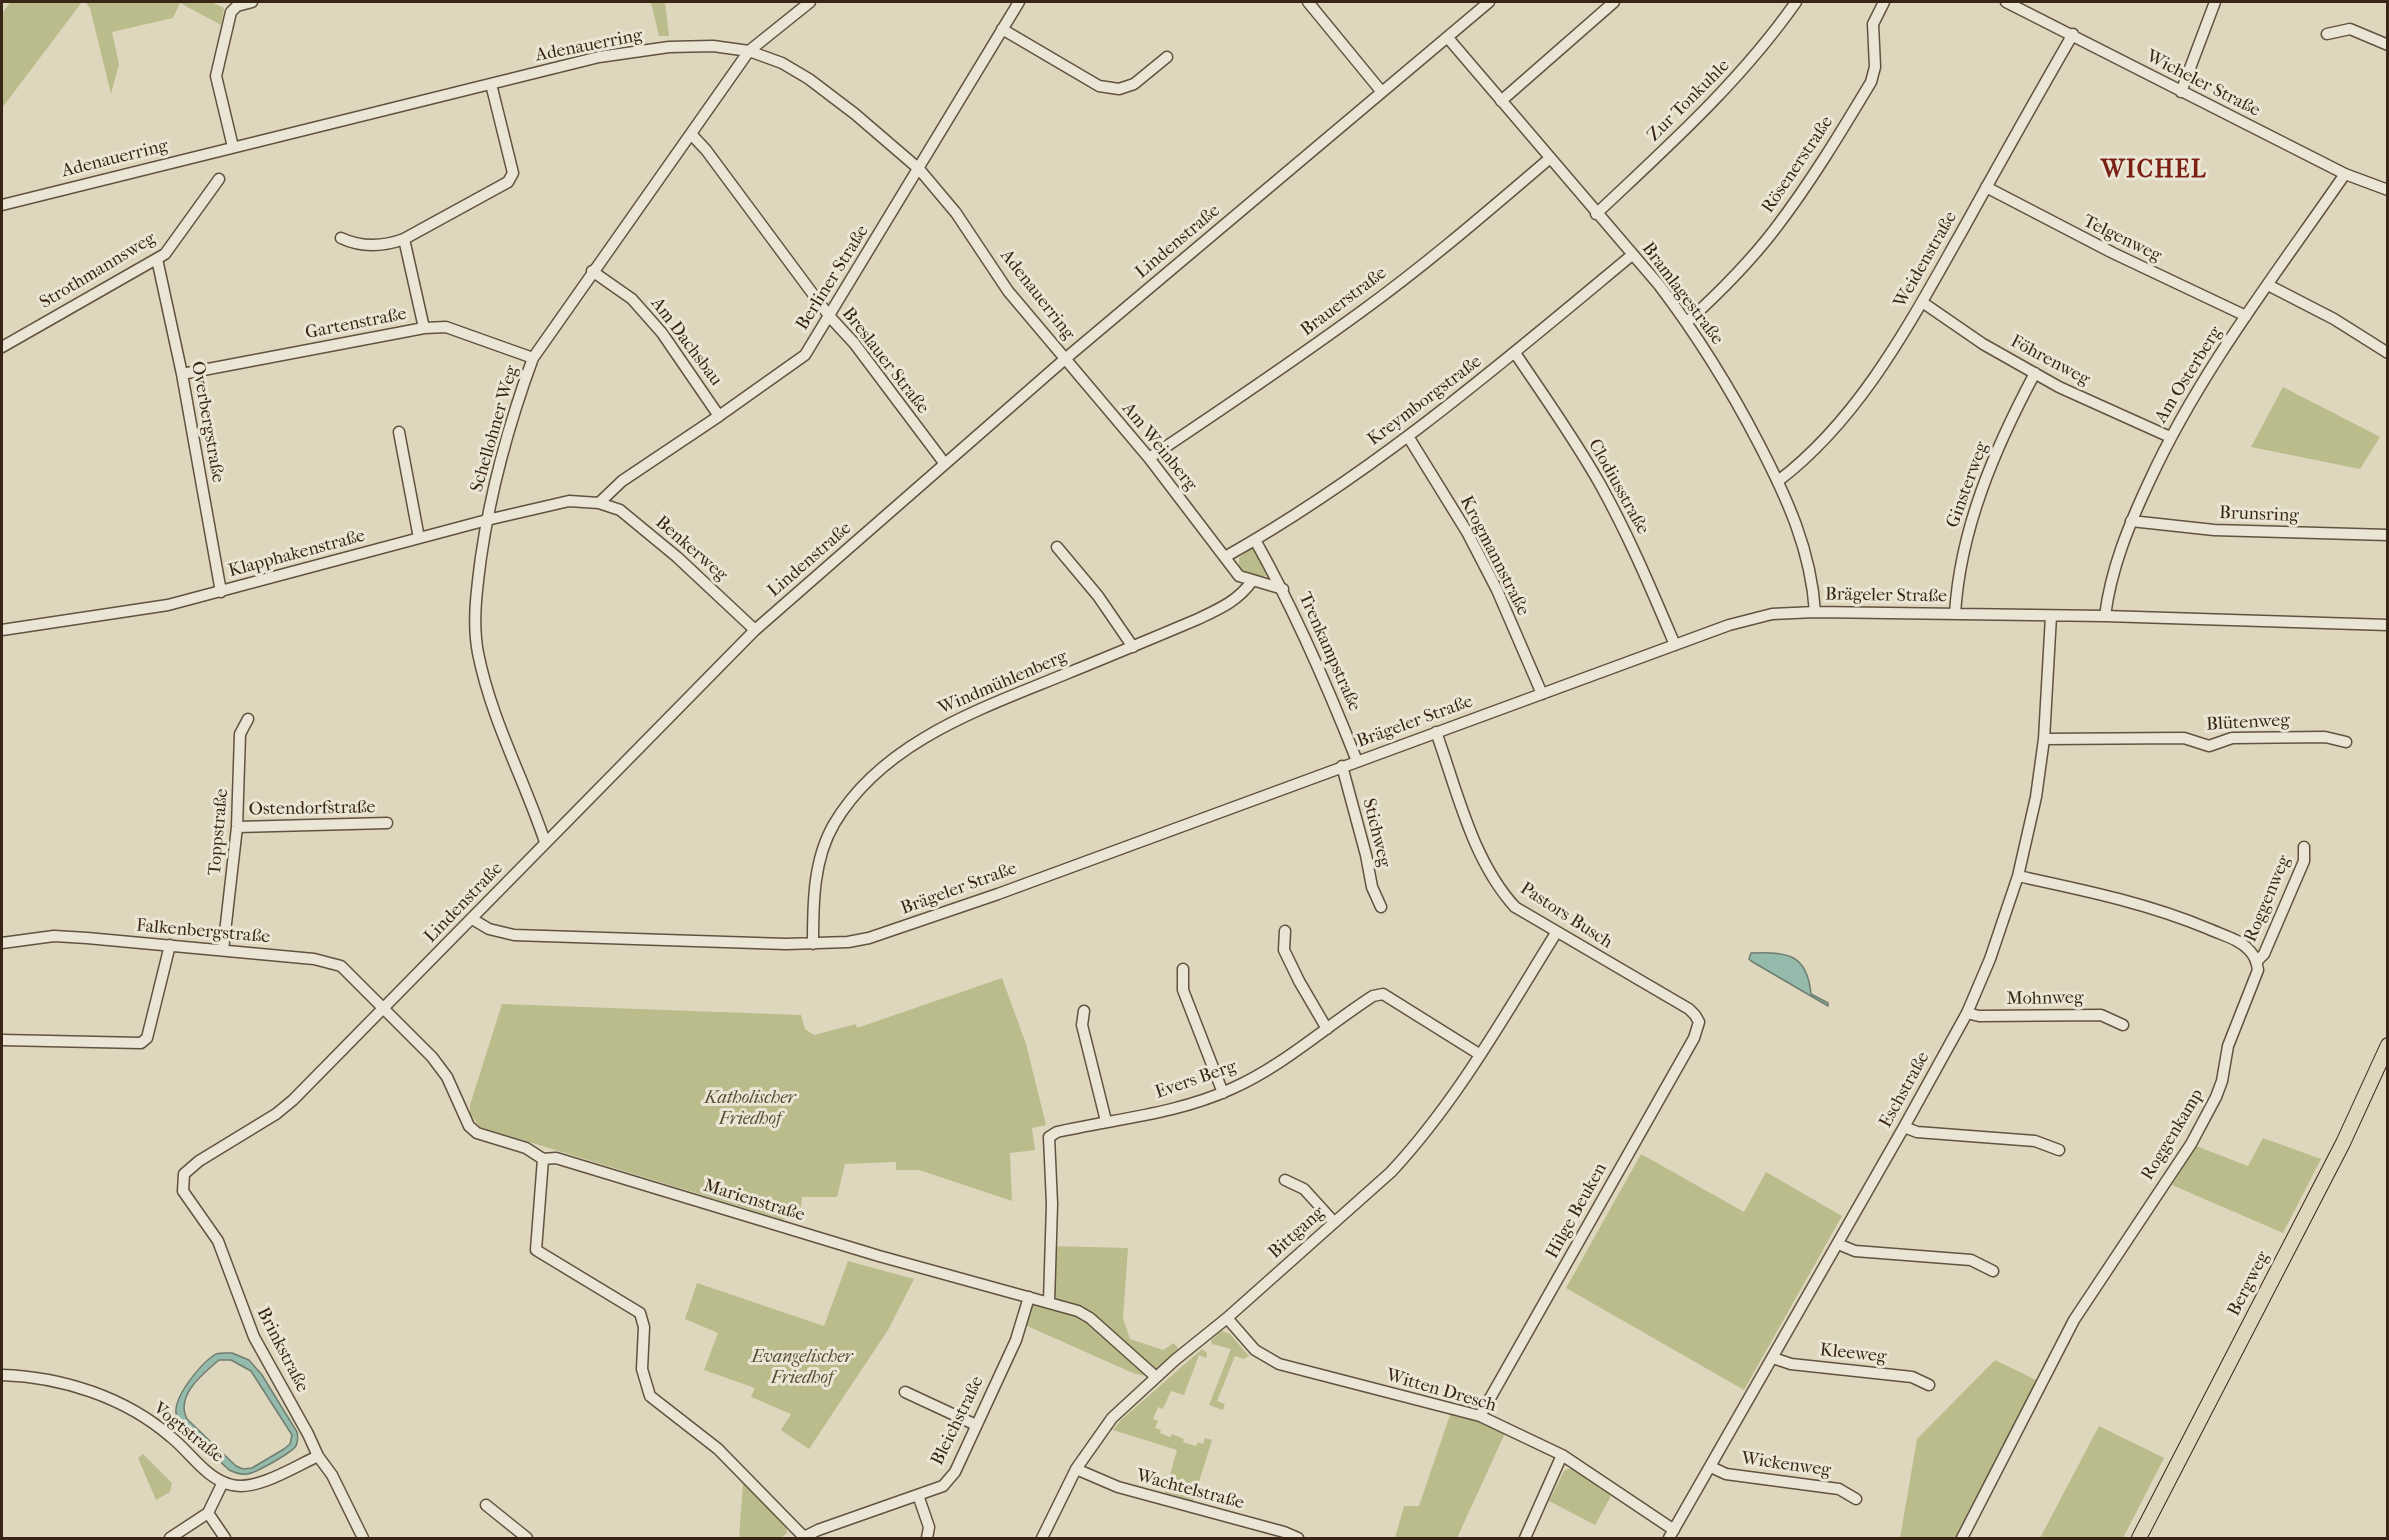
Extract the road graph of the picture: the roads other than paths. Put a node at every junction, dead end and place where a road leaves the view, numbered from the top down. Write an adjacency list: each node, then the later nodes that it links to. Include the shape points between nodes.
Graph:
1 (252, 2): 23 (street, via 231,12 216,76)
2 (810, 2): 16 (street, Schellohner Weg)
3 (1019, 2): 11 (street, Berliner Straße)
4 (1308, 2): 19 (street)
5 (1489, 2): 14 (street, Lindenstraße)
6 (1614, 2): 21 (street)
7 (1796, 2): 31 (street, Zur Tonkuhle, via 1707,110)
8 (1884, 2): 41 (street, Rösenerstraße, via 1873,24 1875,67 1871,82 1774,231 1729,283)
9 (2006, 2): 12 (street, Wicheler Straße)
10 (2215, 2): 20 (street)
11 (1002, 29): 17 (street, via 1099,86 1119,89 1134,84); 25 (street, Berliner Straße)
12 (2073, 34): 20 (street, Wicheler Straße); 28 (street, Weidenstraße)
13 (2327, 34): 15 (street, via 2350,29)
14 (1448, 38): 19 (street, Lindenstraße); 21 (street, Bramlagestraße)
15 (2388, 45)
16 (749, 51): 18 (street, Adenauerring, via 713,46 669,47 599,57); 22 (street, Schellohner Weg); 25 (street, Adenauerring, via 782,63 809,79)
17 (1167, 57)
18 (491, 84): 23 (street, Adenauerring); 33 (street, via 513,173 508,182)
19 (1381, 91): 47 (street, Lindenstraße)
20 (2181, 92): 26 (street, Wicheler Straße)
21 (1501, 101): 24 (street, Bramlagestraße)
22 (692, 135): 36 (street, Schellohner Weg); 40 (street, Breslauer Straße)
23 (234, 147): 30 (street, Adenauerring)
24 (1549, 159): 31 (street, Bramlagestraße); 54 (street, Brauerstraße, via 1364,310)
25 (919, 169): 40 (street, Berliner Straße); 47 (street, Adenauerring, via 956,213 1008,291)
26 (2345, 174): 29 (street, Wicheler Straße); 37 (street, Am Osterberg)
27 (219, 179): 35 (street, Strothmannsweg, via 165,254)
28 (1986, 188): 38 (street, Weidenstraße); 39 (street, Telgenweg)
29 (2388, 190)
30 (2, 205)
31 (1596, 214): 34 (street, Bramlagestraße)
32 (341, 238): 33 (street, via 357,246)
33 (404, 239): 42 (street)
34 (1632, 255): 41 (street, Bramlagestraße); 44 (street, Kreymborgstraße)
35 (157, 259): 43 (street, Strothmannsweg); 49 (street, Overbergstraße)
36 (592, 271): 46 (street, Schellohner Weg); 50 (street, Am Dachsbau, via 632,299 662,333)
37 (2268, 285): 39 (street, Am Osterberg); 45 (street)
38 (1922, 302): 48 (street, Föhrenweg, via 1983,344); 56 (street, Weidenstraße, via 1839,424 1806,460)
39 (2246, 316): 52 (street, Am Osterberg, via 2205,375)
40 (830, 317): 50 (street, Berliner Straße, via 805,355); 55 (street, Breslauer Straße, via 854,342)
41 (1687, 322): 56 (street, Bramlagestraße, via 1743,412)
42 (424, 328): 46 (street, Gartenstraße, via 446,327); 49 (street, Gartenstraße)
43 (2, 347)
44 (1515, 353): 53 (street, Kreymborgstraße); 75 (street, Clodiusstraße, via 1599,483 1632,545)
45 (2388, 353)
46 (533, 358): 58 (street, Schellohner Weg, via 504,444)
47 (1065, 359): 54 (street, Am Weinberg); 55 (street, Lindenstraße)
48 (2035, 373): 52 (street, Föhrenweg); 69 (street, Ginsterweg, via 2004,435 1979,500 1965,544)
49 (182, 374): 67 (street, Overbergstraße)
50 (719, 416): 57 (street, Berliner Straße, via 621,481)
51 (399, 432): 61 (street)
52 (2170, 437): 59 (street, Am Osterberg)
53 (1409, 438): 62 (street, Kreymborgstraße); 77 (street, Krogmannstraße, via 1467,532)
54 (1149, 458): 64 (street, Am Weinberg)
55 (945, 464): 74 (street, Lindenstraße)
56 (1778, 481): 68 (street, Bramlagestraße, via 1791,506 1808,560)
57 (599, 503): 58 (street, Klapphakenstraße, via 569,501); 74 (street, Benkerweg, via 620,510 636,523)
58 (487, 520): 61 (street, Klapphakenstraße); 86 (street, Schellohner Weg, via 475,602 477,651 491,704)
59 (2131, 521): 60 (street, Brunsring, via 2214,530); 71 (street, Am Osterberg, via 2119,549)
60 (2388, 535)
61 (419, 538): 67 (street, Klapphakenstraße)
62 (1255, 540): 64 (street, Kreymborgstraße); 66 (street, Trenkampstraße)
63 (1057, 547): 76 (street)
64 (1225, 557): 65 (street, Trenkampstraße, via 1239,576)
65 (1252, 581): 66 (street, Trenkampstraße); 76 (street, Windmühlenberg, via 1231,603)
66 (1283, 589): 82 (street, Trenkampstraße)
67 (221, 592): 73 (street, Klapphakenstraße, via 168,605)
68 (1815, 612): 69 (street, Brägeler Straße); 75 (street, Brägeler Straße, via 1772,614)
69 (1955, 614): 70 (street, Brägeler Straße)
70 (2051, 616): 71 (street, Brägeler Straße); 80 (street, Eschstraße)
71 (2105, 616): 72 (street, Brägeler Straße)
72 (2388, 625)
73 (2, 630)
74 (755, 630): 86 (street, Lindenstraße)
75 (1675, 645): 77 (street, Brägeler Straße)
76 (1133, 647): 94 (street, Windmühlenberg, via 980,708 913,745 876,773 851,798 833,825 821,855 814,893)
77 (1542, 694): 79 (street, Brägeler Straße)
78 (248, 718): 85 (street, Toppstraße, via 240,734)
79 (1436, 732): 82 (street, Brägeler Straße); 92 (street, Pastors Busch, via 1485,867 1515,907)
80 (2044, 739): 81 (street, Blütenweg, via 2184,738 2209,746 2232,738 2325,737); 88 (street, Eschstraße)
81 (2346, 742)
82 (1357, 761): 83 (street, Brägeler Straße)
83 (1342, 766): 89 (street, Stichweg, via 1372,887); 94 (street, Brägeler Straße, via 878,935)
84 (387, 824): 85 (street, Ostendorfstraße)
85 (237, 827): 96 (street, Toppstraße)
86 (545, 842): 90 (street, Lindenstraße)
87 (2304, 847): 97 (street, Roggenweg, via 2304,861)
88 (2018, 876): 97 (street, via 2174,914 2238,941); 101 (street, Eschstraße)
89 (1381, 908)
90 (472, 919): 94 (street, Brägeler Straße, via 489,929 514,935); 99 (street, Lindenstraße)
91 (1285, 931): 104 (street, via 1284,950)
92 (1556, 933): 102 (street, Pastors Busch, via 1689,1009); 107 (street, Bittgang)
93 (2, 943): 95 (street, Falkenbergstraße, via 54,936)
94 (813, 944)
95 (170, 945): 96 (street, Falkenbergstraße); 105 (street, via 147,1038 141,1043)
96 (223, 950): 99 (street, Falkenbergstraße, via 314,959 341,966)
97 (2258, 961): 147 (street, Roggenkamp, via 2256,978 2228,1046 2216,1097 2191,1144 2074,1320)
98 (1183, 969): 108 (street, via 1183,990)
99 (384, 1008): 112 (street, Marienstraße, via 447,1077 469,1126 477,1133 526,1148); 113 (street, Lindenstraße, via 285,1107)
100 (1084, 1011): 109 (street, via 1082,1025)
101 (1967, 1013): 103 (street, Mohnweg, via 2101,1015); 110 (street, Eschstraße)
102 (1699, 1022): 126 (street, Hilge Beuken, via 1694,1038)
103 (2123, 1025)
104 (1327, 1029): 107 (street, Evers Berg, via 1372,996 1383,994); 108 (street, Evers Berg, via 1275,1065)
105 (2, 1040)
106 (2388, 1045): 148 (main road, Bergweg, via 2343,1143)
107 (1479, 1054): 115 (street, Bittgang, via 1412,1150)
108 (1223, 1092): 109 (street, Evers Berg, via 1174,1108)
109 (1106, 1121): 119 (street, Evers Berg, via 1049,1137)
110 (1904, 1127): 111 (street, via 1917,1132 2035,1141); 116 (street, Eschstraße)
111 (2059, 1150)
112 (543, 1159): 118 (street, Marienstraße, via 556,1158 851,1248); 138 (street, via 536,1250 640,1313 644,1327 642,1369 650,1396 718,1449)
113 (184, 1174): 129 (street, Brinkstraße, via 183,1191 218,1241 254,1337)
114 (1285, 1180): 115 (street, via 1304,1189)
115 (1334, 1222): 120 (street, Bittgang)
116 (1838, 1245): 117 (street, via 1855,1251 1971,1260); 121 (street, Eschstraße)
117 (1993, 1271)
118 (1029, 1297): 119 (street, Marienstraße); 127 (street, Bleichstraße, via 1016,1340)
119 (1049, 1302): 123 (street, Marienstraße, via 1090,1318)
120 (1227, 1318): 123 (street, Bittgang); 126 (street, Witten Dresch, via 1255,1350 1279,1364)
121 (1773, 1358): 124 (street, Kleeweg, via 1791,1364 1912,1377); 130 (street, Eschstraße)
122 (2, 1375): 132 (street, Vogtstraße, via 78,1387 119,1402 157,1425)
123 (1156, 1377): 131 (street, Bittgang, via 1112,1418)
124 (1929, 1385)
125 (905, 1392): 127 (street)
126 (1479, 1416): 128 (street, Witten Dresch)
127 (976, 1425): 133 (street, Bleichstraße, via 954,1472 942,1486)
128 (1562, 1455): 137 (street, Witten Dresch); 146 (street)
129 (318, 1456): 132 (street, Vogtstraße, via 253,1486); 141 (street, Brinkstraße, via 332,1475)
130 (1711, 1467): 134 (street, Wickenweg, via 1726,1474 1839,1489); 137 (street, Eschstraße)
131 (1076, 1469): 144 (street, Bittgang); 145 (street, Wachtelstraße, via 1118,1487)
132 (223, 1482): 136 (street)
133 (918, 1495): 138 (street, Bleichstraße); 143 (street, via 930,1527)
134 (1856, 1499)
135 (486, 1505): 142 (street)
136 (208, 1513): 139 (street); 140 (street)
137 (1671, 1534)
138 (803, 1538)
139 (170, 1539)
140 (225, 1539)
141 (363, 1539)
142 (527, 1539)
143 (927, 1539)
144 (1042, 1539)
145 (1298, 1539)
146 (1526, 1539)
147 (1962, 1539)
148 (2139, 1539)

